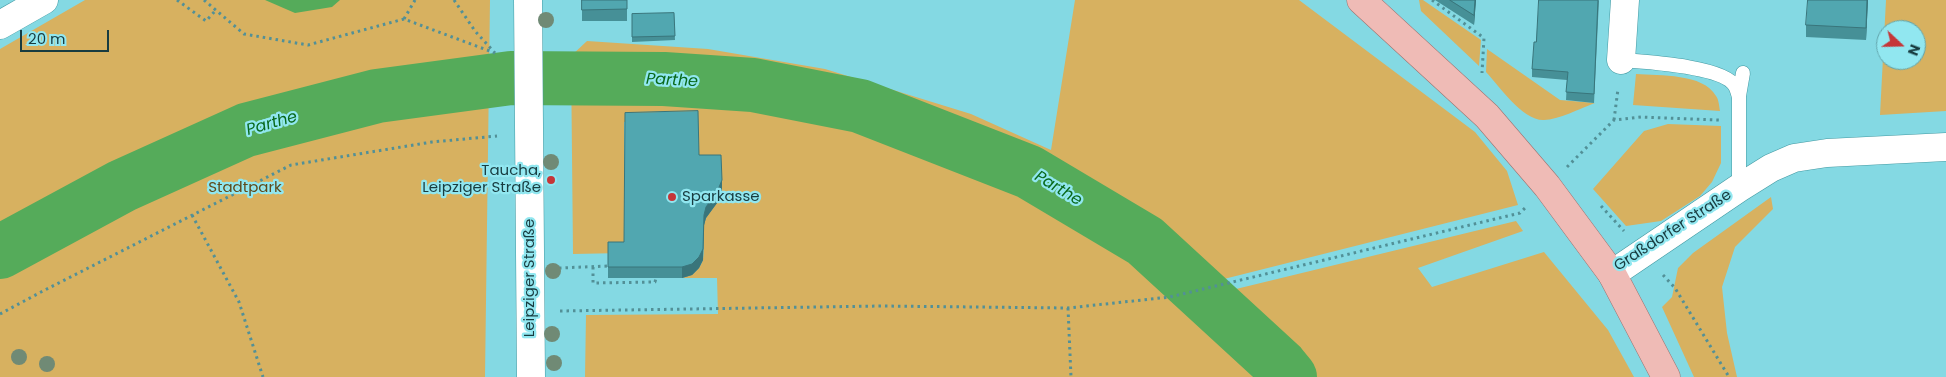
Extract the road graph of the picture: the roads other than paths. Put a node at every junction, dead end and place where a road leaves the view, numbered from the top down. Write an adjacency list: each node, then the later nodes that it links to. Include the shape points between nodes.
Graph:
1 (44, 0): 5 (street)
2 (528, 0): 12 (street, Leipziger Straße)
3 (1625, 0): 6 (street)
4 (1370, 2): 11 (main road, Graßdorfer Straße, via 1487,116 1547,186)
5 (0, 25)
6 (1622, 60): 8 (lane, via 1672,58 1725,77 1735,85)
7 (1743, 73): 8 (lane)
8 (1739, 97): 10 (lane)
9 (1946, 147): 10 (street, Graßdorfer Straße, via 1827,153 1794,158 1770,168)
10 (1739, 188): 11 (street, Graßdorfer Straße)
11 (1612, 274): 13 (main road)
12 (531, 377)
13 (1666, 377)

